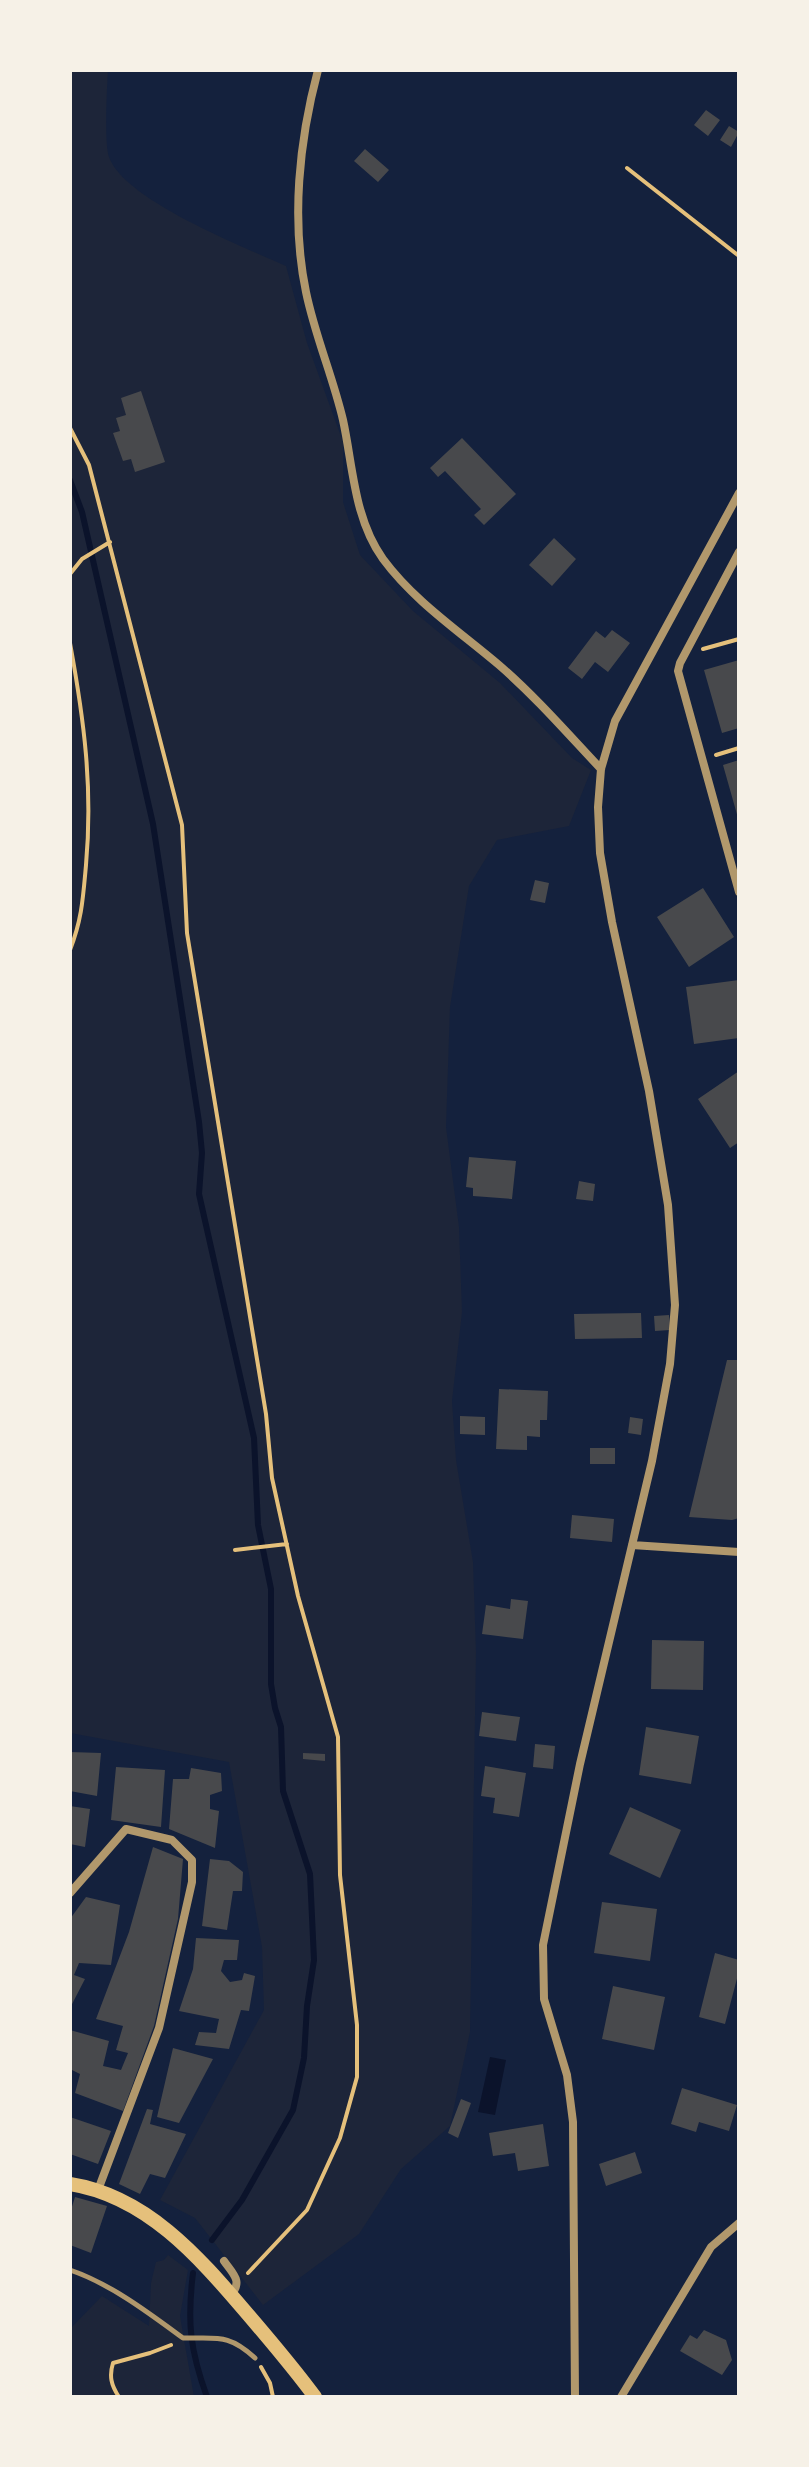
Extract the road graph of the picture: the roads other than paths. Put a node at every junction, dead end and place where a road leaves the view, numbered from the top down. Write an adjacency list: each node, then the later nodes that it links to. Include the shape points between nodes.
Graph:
1 (318, 70): 4 (street, via 301,173 300,261 368,532 399,578 515,679)
2 (739, 493): 4 (street, via 615,721)
3 (739, 552): 5 (street, via 678,671)
4 (601, 769): 6 (street, via 598,823 603,870 649,1091 675,1281 668,1378)
5 (739, 892)
6 (632, 1545): 7 (street); 17 (street, via 543,1945 544,1999 567,2075 573,2122)
7 (739, 1552)
8 (70, 1893): 10 (street, via 126,1829 172,1840 192,1860 192,1882 159,2028)
9 (70, 2184): 10 (main road)
10 (98, 2190): 14 (main road, via 177,2237)
11 (739, 2223): 18 (street, via 711,2247)
12 (224, 2261): 14 (street)
13 (70, 2270): 15 (lane, via 184,2338 229,2339)
14 (234, 2289): 16 (main road)
15 (255, 2358)
16 (315, 2397)
17 (575, 2397)
18 (621, 2397)

